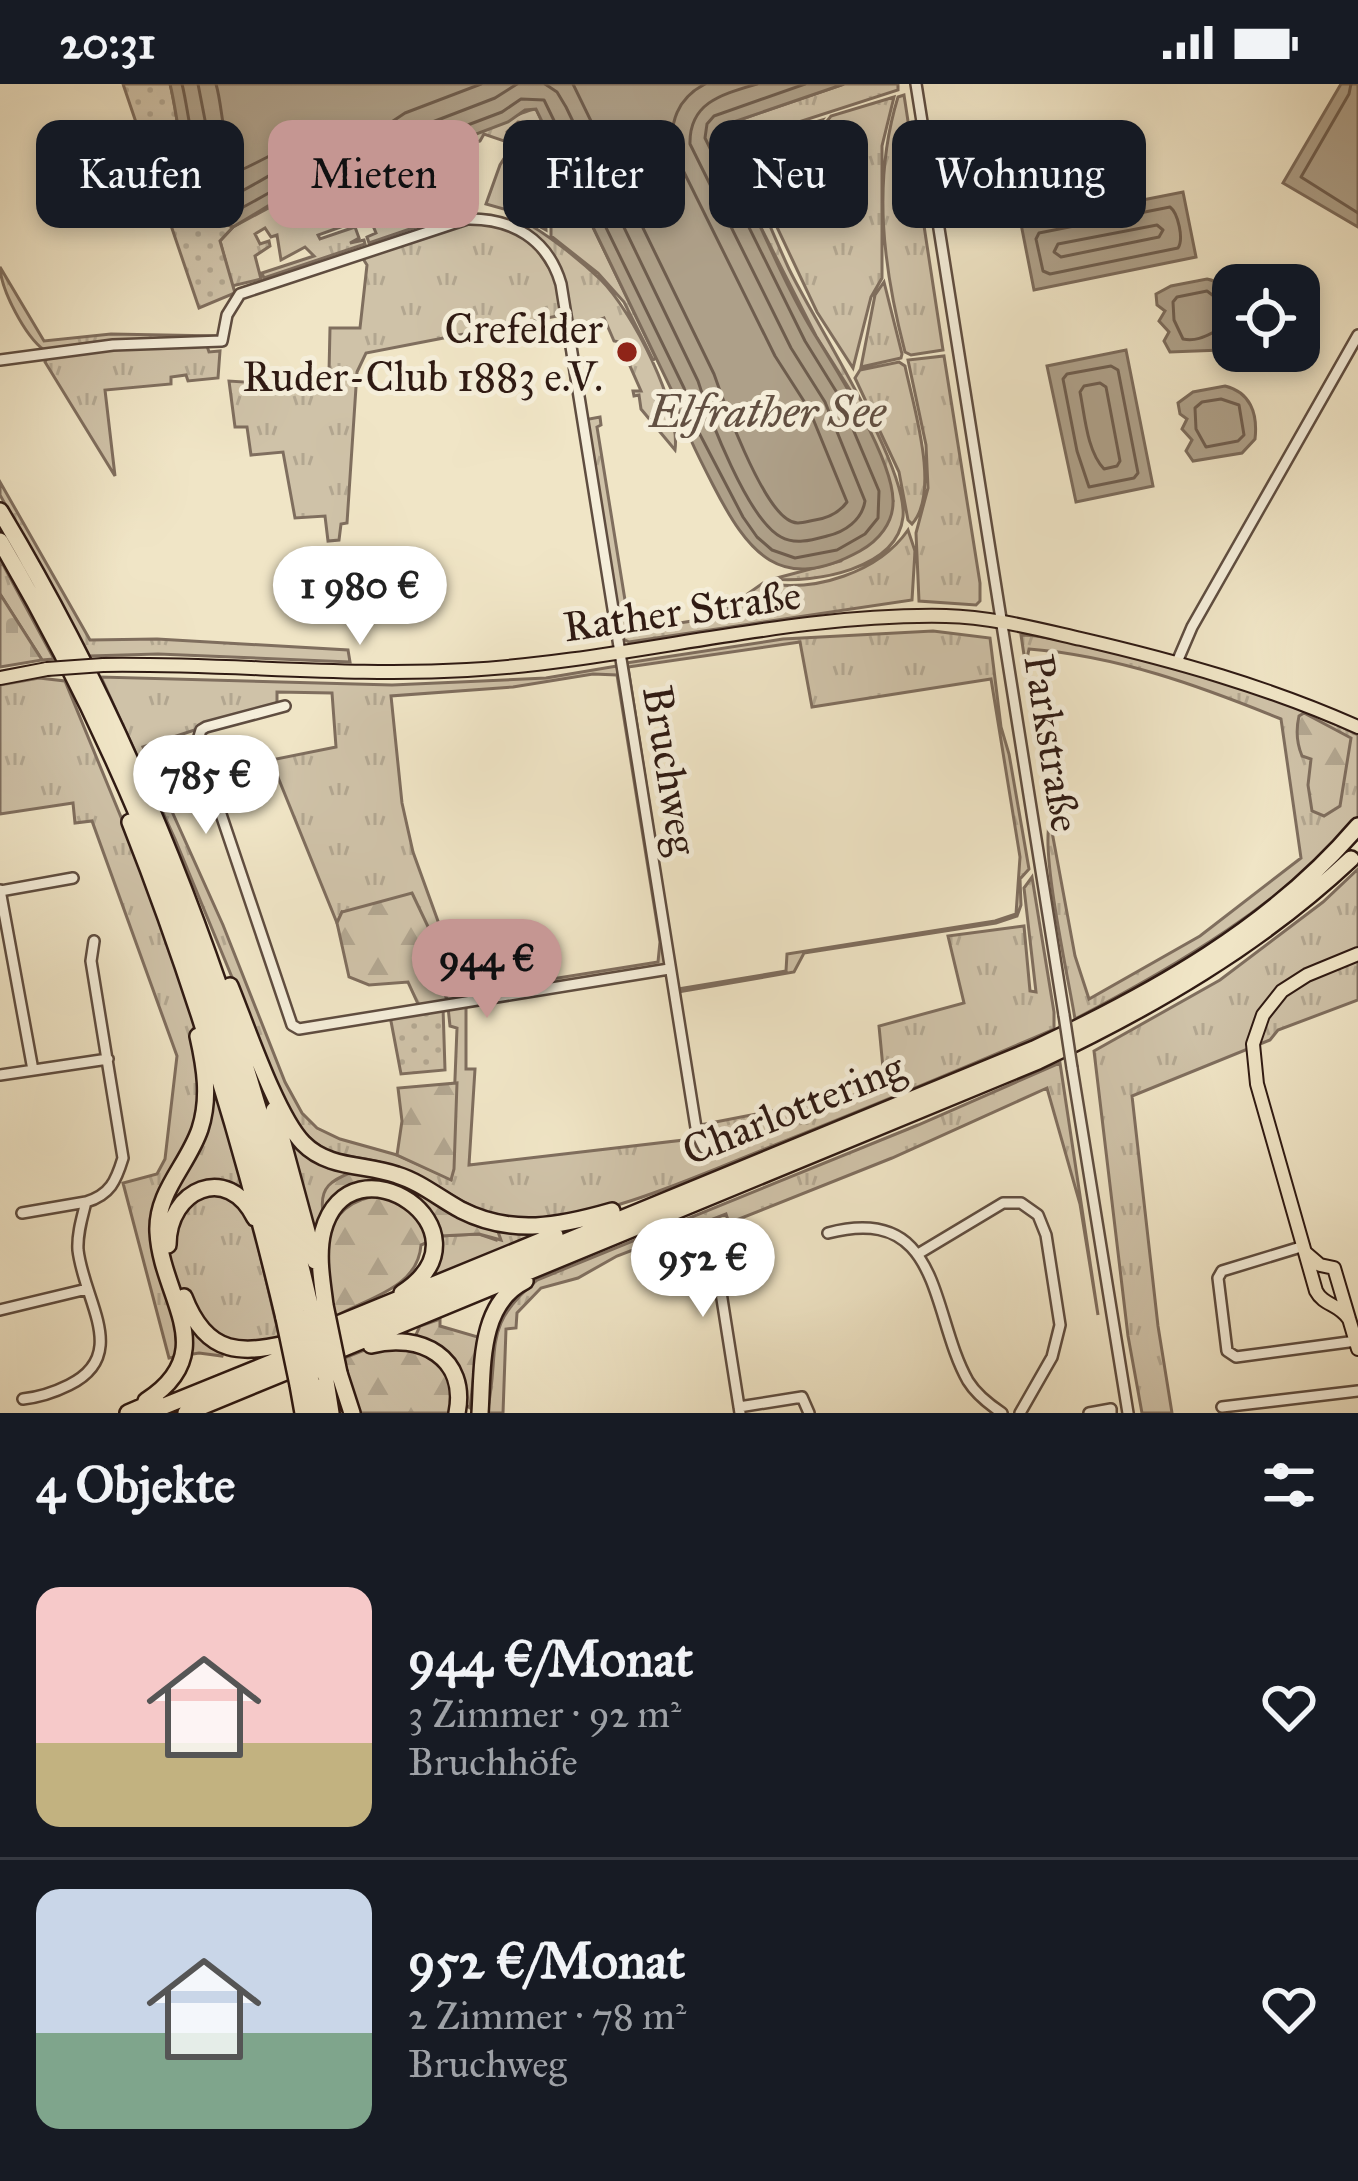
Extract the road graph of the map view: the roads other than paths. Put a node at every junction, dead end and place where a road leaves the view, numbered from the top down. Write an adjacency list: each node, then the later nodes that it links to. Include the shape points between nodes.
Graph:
1 (916, 84): 6 (street, Parkstraße)
2 (1358, 335): 8 (street)
3 (0, 360): 7 (street, Bruchweg, via 222,341 240,294 467,219 521,230 548,255 562,284)
4 (0, 511): 17 (highway, via 78,654)
5 (0, 541): 12 (highway)
6 (1000, 622): 7 (main road, Rather Straße, via 853,620); 8 (main road, Rather Straße); 67 (street, Parkstraße, bridge)
7 (620, 652): 9 (main road, Rather Straße, bridge, via 413,672 103,664); 21 (street, Bruchweg)
8 (1177, 662): 11 (main road, Rather Straße)
9 (0, 678)
10 (285, 706): 21 (street, via 206,727 197,743 288,1019 298,1029)
11 (1358, 727)
12 (98, 729): 18 (highway); 43 (highway, via 215,1015)
13 (1358, 826): 27 (highway, Charlottering, via 1283,901 1118,1010)
14 (1354, 855): 33 (highway, Charlottering, via 1251,942 1124,1020)
15 (73, 878): 16 (street)
16 (0, 891): 24 (street)
17 (194, 914): 22 (highway); 43 (highway, via 250,1078)
18 (169, 929): 36 (highway, via 203,1019); 54 (highway, via 206,1083 199,1133 159,1212 183,1358 166,1388)
19 (94, 941): 23 (street)
20 (1358, 954): 34 (main road, via 1282,991 1253,1044)
21 (669, 969): 26 (street, Bruchweg)
22 (257, 1053): 29 (highway, via 289,1125 325,1158 394,1174 506,1225 552,1226); 43 (highway, via 295,1180)
23 (108, 1060): 24 (street); 28 (street, via 123,1158 102,1198)
24 (33, 1070): 25 (street)
25 (0, 1075)
26 (704, 1148)
27 (754, 1161): 29 (highway); 55 (highway, Charlottering)
28 (86, 1202): 30 (street); 38 (street, via 78,1248)
29 (612, 1211): 41 (highway)
30 (22, 1213)
31 (716, 1227): 53 (street)
32 (828, 1233): 35 (street, via 889,1232)
33 (612, 1236): 47 (highway, Charlottering); 52 (highway, via 502,1300 487,1334)
34 (1305, 1249): 37 (main road); 46 (street, via 1222,1271 1227,1351 1237,1357)
35 (918, 1254): 63 (street, via 970,1384); 64 (street, via 1003,1203 1039,1214 1060,1325)
36 (272, 1268): 43 (highway); 45 (highway, via 250,1208 228,1190 196,1192 172,1214 168,1248 202,1330 253,1352)
37 (1316, 1270): 39 (main road, via 1334,1268); 40 (main road)
38 (87, 1289): 42 (street); 50 (street, via 102,1349 96,1367 44,1397)
39 (1342, 1291): 40 (main road); 44 (main road)
40 (1323, 1301): 44 (main road)
41 (381, 1307): 43 (highway, via 422,1276 433,1238 408,1197 377,1188 344,1200 323,1228); 45 (highway)
42 (0, 1310)
43 (304, 1311): 48 (highway, bridge); 48 (highway, bridge)
44 (1349, 1319): 46 (main road)
45 (298, 1341): 54 (highway)
46 (1357, 1345)
47 (345, 1348): 56 (highway, Charlottering); 61 (highway, via 410,1340 428,1346 457,1376)
48 (318, 1378): 57 (highway); 58 (highway); 59 (highway); 60 (highway)
49 (1358, 1391): 51 (street)
50 (23, 1399)
51 (1222, 1406)
52 (479, 1409)
53 (740, 1410): 62 (street, via 802,1397)
54 (126, 1413)
55 (147, 1413)
56 (186, 1413)
57 (301, 1413)
58 (317, 1413)
59 (331, 1413)
60 (349, 1413)
61 (457, 1413)
62 (809, 1413)
63 (1002, 1413)
64 (1020, 1413)
65 (1089, 1413): 66 (street)
66 (1112, 1413)
67 (1128, 1413)

